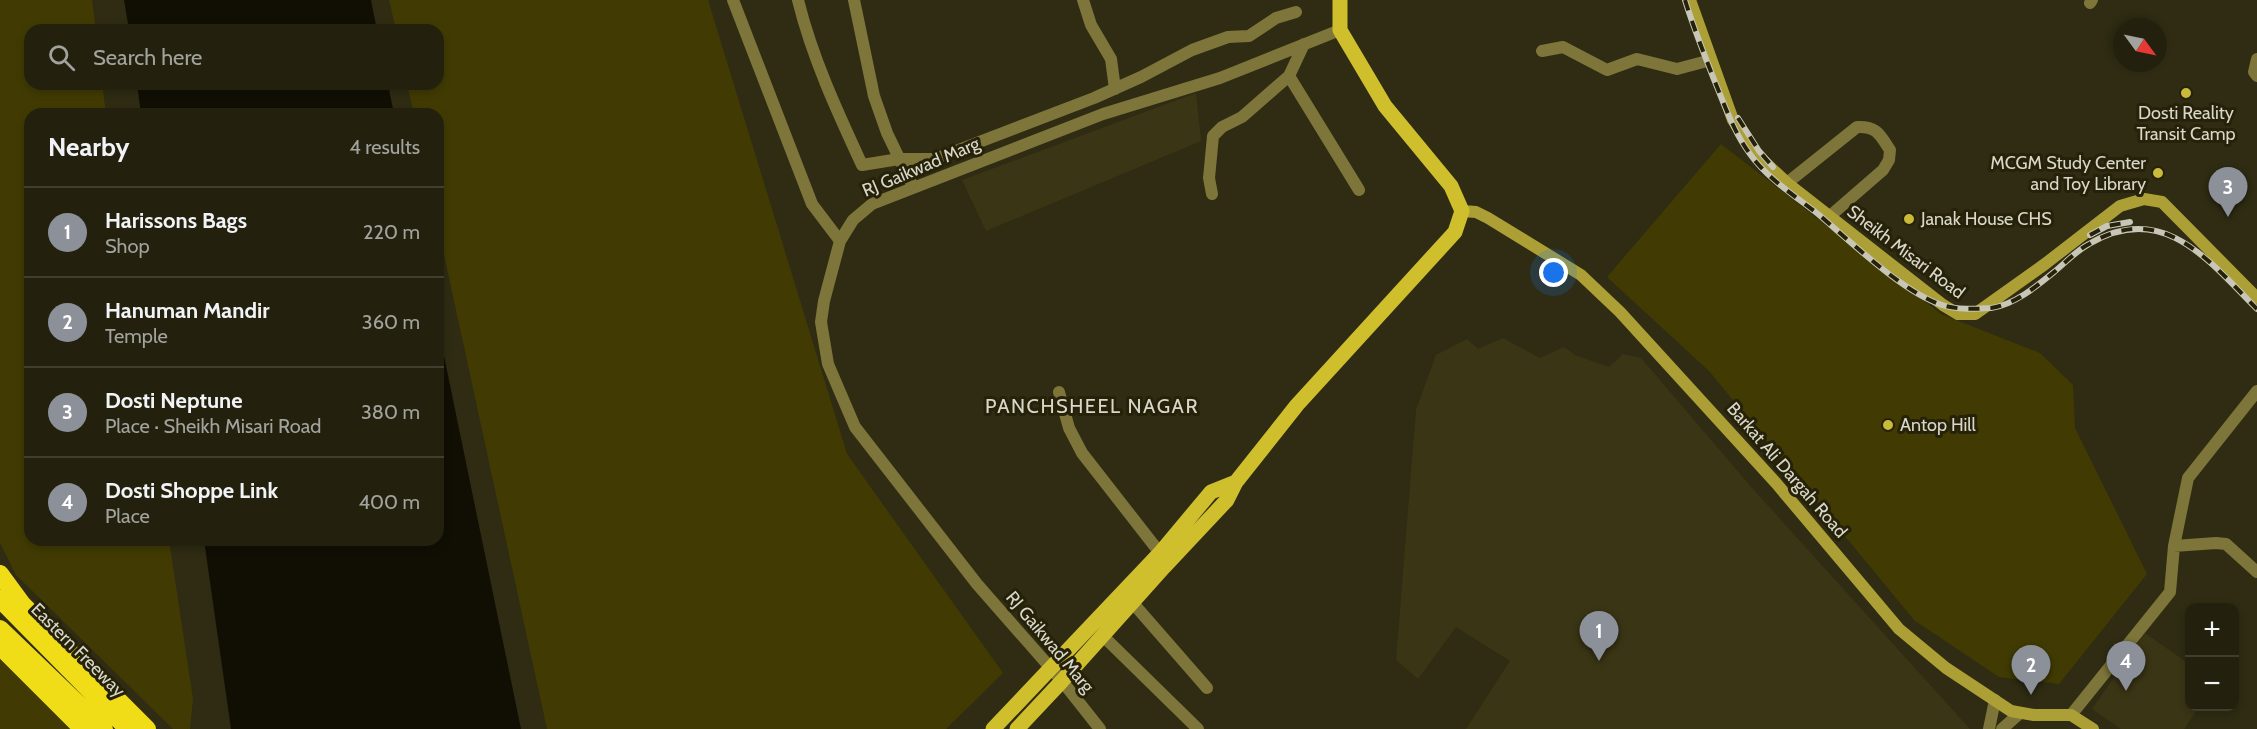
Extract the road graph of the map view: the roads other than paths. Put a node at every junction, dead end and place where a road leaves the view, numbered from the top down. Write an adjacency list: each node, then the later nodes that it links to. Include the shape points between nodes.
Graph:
1 (733, 0): 23 (street, via 813,204)
2 (798, 0): 16 (street, via 806,34 862,165)
3 (854, 0): 16 (street, via 874,96)
4 (1083, 0): 15 (street, via 1091,25 1111,59)
5 (1340, 0): 8 (main road)
6 (1690, 0): 12 (main road, Sheikh Misari Road)
7 (1296, 12): 15 (street, via 1276,18 1248,36 1228,37 1192,50)
8 (1340, 30): 9 (street, RJ Gaikwad Marg); 21 (main road, via 1384,106 1451,186)
9 (1304, 44): 13 (street); 18 (street, RJ Gaikwad Marg, via 1220,78 1103,114)
10 (1542, 51): 12 (street, via 1563,47 1607,70 1636,59 1677,69)
11 (2257, 59): 14 (street)
12 (1711, 60): 17 (main road, Sheikh Misari Road, via 1738,130 1755,153)
13 (1289, 76): 19 (street); 20 (street, via 1242,117 1221,126 1213,136 1209,178)
14 (2257, 76)
15 (1115, 89): 16 (street, via 935,159)
16 (899, 159): 18 (street)
17 (1787, 183): 22 (main road, Sheikh Misari Road); 22 (street, via 1857,127 1877,131 1890,150 1883,171)
18 (913, 187): 23 (street, RJ Gaikwad Marg, via 872,204 853,220)
19 (1359, 190)
20 (1212, 194)
21 (1462, 211): 27 (main road, via 1455,232 1297,405); 40 (main road, Barkat Ali Dargah Road, via 1488,218 1581,275 1722,421 1899,628 1946,668)
22 (1830, 216): 24 (main road, Sheikh Misari Road, via 1942,305 1958,314 1976,314 2120,206 2144,198 2162,202)
23 (840, 241): 37 (street, RJ Gaikwad Marg, via 821,322 828,364 855,427 977,584)
24 (2257, 298)
25 (1059, 392): 29 (street, via 1069,428 1082,453)
26 (2257, 392): 28 (street, via 2188,478)
27 (1236, 482): 29 (main road, via 1211,492); 33 (main road, via 1227,500)
28 (2174, 546): 30 (street, via 2226,544); 42 (street, via 2170,592)
29 (1160, 553): 37 (main road)
30 (2257, 572)
31 (0, 574): 46 (highway, via 22,604)
32 (0, 599): 45 (highway, Eastern Freeway)
33 (1132, 602): 35 (main road); 39 (street)
34 (0, 629): 44 (highway, Eastern Freeway)
35 (1102, 635): 38 (main road); 50 (street)
36 (0, 646): 43 (highway)
37 (1051, 668): 38 (street, RJ Gaikwad Marg); 47 (main road)
38 (1062, 681): 48 (main road); 49 (street, RJ Gaikwad Marg)
39 (1207, 688)
40 (1995, 700): 41 (main road, Barkat Ali Dargah Road); 51 (street)
41 (2020, 713): 42 (main road, Barkat Ali Dargah Road); 52 (street)
42 (2071, 715): 53 (main road)
43 (83, 729)
44 (104, 729)
45 (128, 729)
46 (147, 729)
47 (993, 729)
48 (1017, 729)
49 (1100, 729)
50 (1198, 729)
51 (1989, 729)
52 (2002, 729)
53 (2093, 729)

